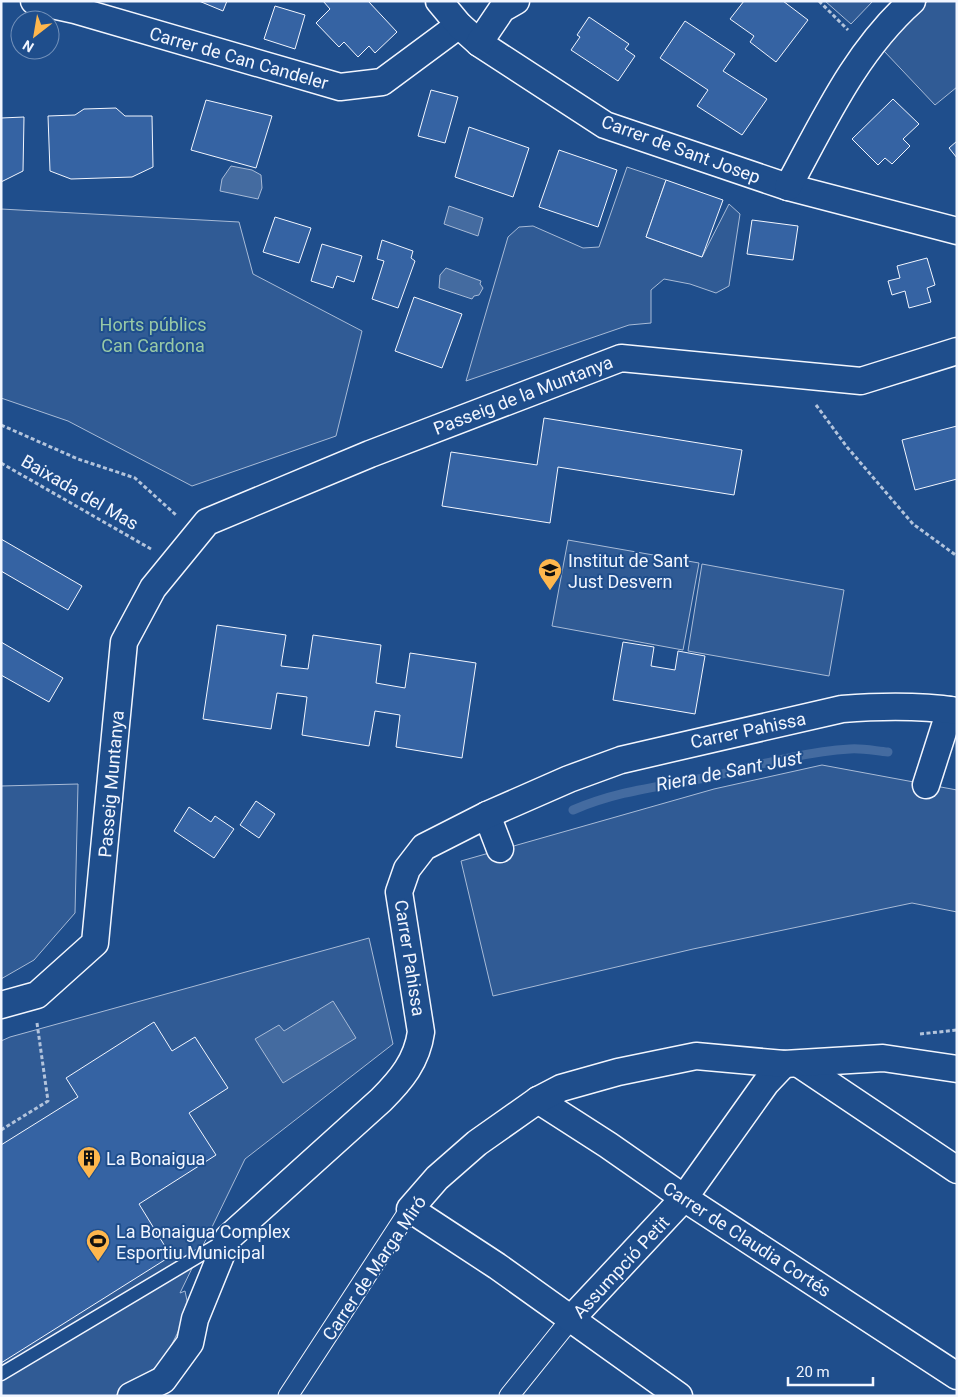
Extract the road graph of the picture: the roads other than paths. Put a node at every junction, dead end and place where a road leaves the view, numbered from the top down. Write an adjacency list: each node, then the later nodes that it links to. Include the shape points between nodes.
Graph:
1 (34, 1): 5 (street, Carrer de Can Candeler, via 340,87 382,82)
2 (439, 1): 5 (street, Carrer de Sant Josep)
3 (516, 1): 6 (street, via 502,9)
4 (912, 1): 7 (street, via 853,67)
5 (459, 25): 6 (street, Carrer de Sant Josep)
6 (479, 43): 7 (street, Carrer de Sant Josep, via 605,125)
7 (788, 187): 8 (street, Carrer de Sant Josep)
8 (957, 231)
9 (957, 351): 10 (street, Passeig de la Muntanya, via 861,381 621,358 361,458 207,522)
10 (196, 532): 15 (street, Passeig Muntanya, via 153,588 124,642 95,944 37,995)
11 (953, 711): 12 (street); 13 (street, Carrer Pahissa, via 932,707 879,706 842,709 679,745 622,760)
12 (926, 785)
13 (486, 816): 14 (street); 22 (street, Carrer Pahissa, via 424,847 415,856 403,879 400,904 421,1032 419,1051 396,1085 381,1100)
14 (500, 849)
15 (1, 1005)
16 (792, 1064): 17 (street, Carrer de Marga Miró, via 883,1058); 18 (street, Carrer de Marga Miró, via 696,1056 618,1072 561,1088); 19 (street); 20 (street, Assumpció Petit, via 766,1084)
17 (957, 1069)
18 (538, 1100): 20 (street, Carrer de Claudia Cortés); 21 (street, Carrer de Marga Miró, via 464,1154)
19 (957, 1170)
20 (684, 1198): 23 (street, Assumpció Petit); 25 (street, Carrer de Claudia Cortés)
21 (410, 1209): 23 (street, via 497,1266); 27 (street, Carrer de Marga Miró)
22 (228, 1238): 24 (lane); 26 (street, Carrer Pahissa, via 195,1318 190,1343 163,1380)
23 (570, 1320): 28 (street, Assumpció Petit); 29 (street)
24 (1, 1374)
25 (957, 1376)
26 (131, 1396)
27 (288, 1396)
28 (509, 1396)
29 (679, 1396)

